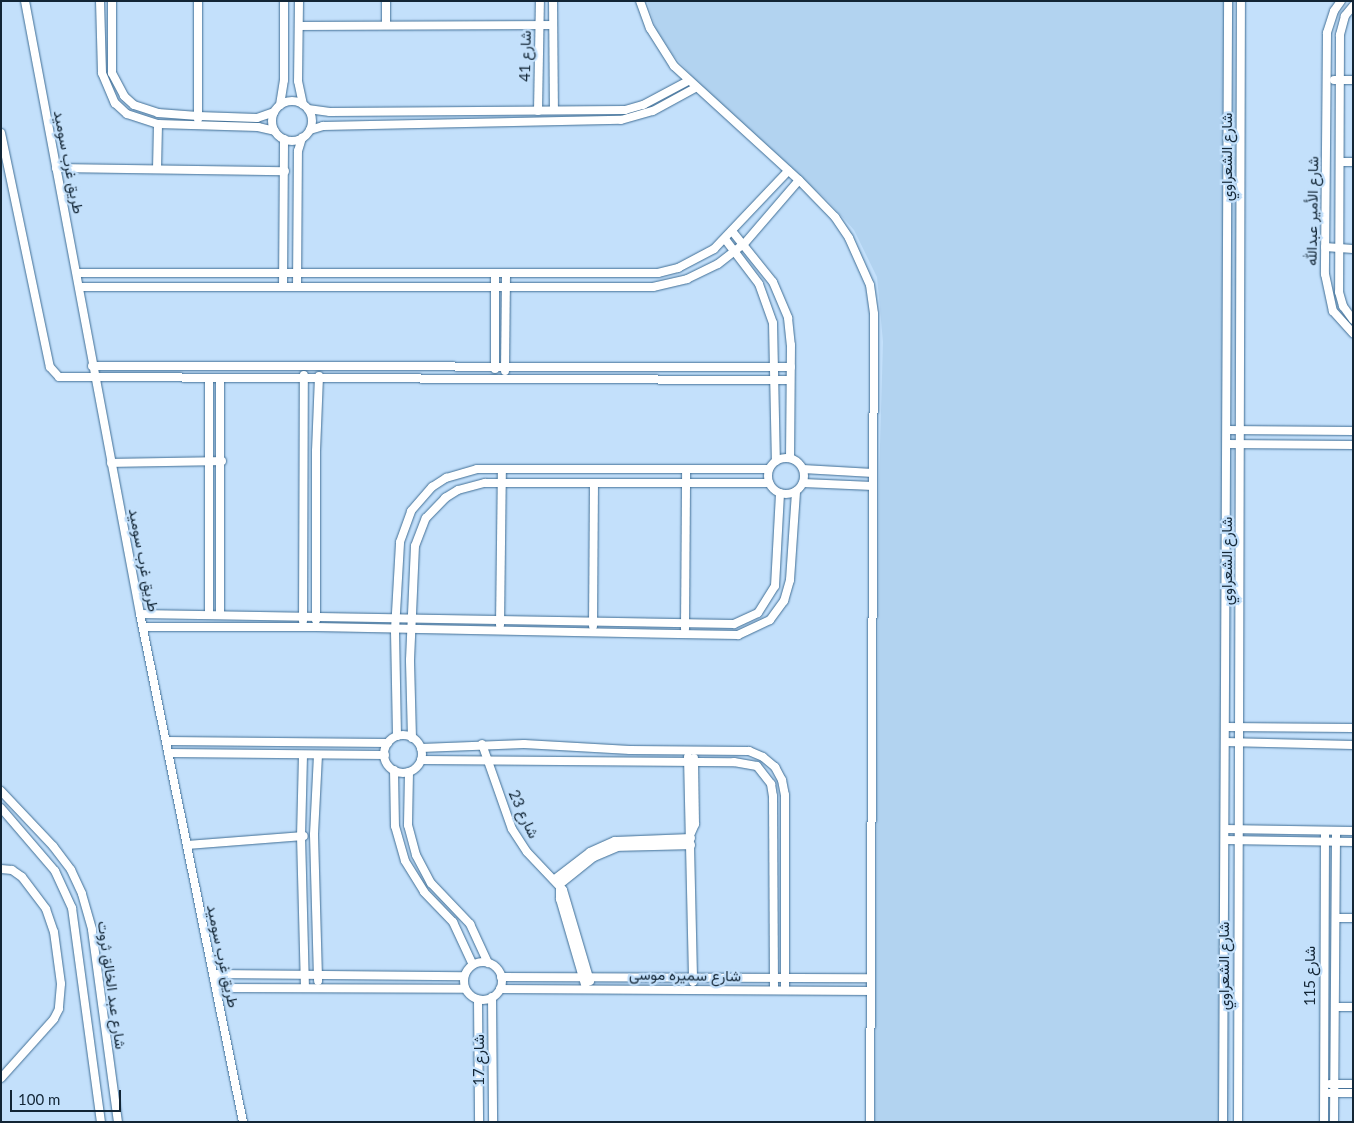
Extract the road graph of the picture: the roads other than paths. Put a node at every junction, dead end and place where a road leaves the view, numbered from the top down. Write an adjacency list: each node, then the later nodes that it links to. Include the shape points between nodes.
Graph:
1 (25, 1): 40 (street, طريق غرب سوميد)
2 (100, 1): 30 (street, via 102,73 106,89 127,114)
3 (112, 1): 28 (street, via 112,73 124,96 145,110)
4 (198, 1): 28 (street)
5 (284, 1): 24 (street, via 284,80)
6 (299, 1): 18 (street)
7 (386, 1): 16 (street)
8 (540, 1): 17 (street, شارع 41)
9 (553, 1): 15 (street, شارع 41)
10 (640, 1): 22 (street, via 660,48)
11 (1228, 1): 84 (street, شارع الشعراوي)
12 (1241, 1): 85 (street, شارع الشعراوي)
13 (1341, 1): 19 (street, شارع الأمير عبدالله, via 1327,33)
14 (1353, 6): 20 (street, شارع الأمير عبدالله, via 1345,16 1340,35)
15 (552, 24): 17 (street); 26 (street, شارع 41)
16 (386, 25): 17 (street); 18 (street)
17 (539, 25): 26 (street, شارع 41)
18 (299, 26): 25 (street, via 298,81)
19 (1327, 80): 20 (street); 37 (street, شارع الأمير عبدالله)
20 (1339, 80): 21 (street); 38 (street, شارع الأمير عبدالله)
21 (1353, 80)
22 (688, 81): 23 (street); 26 (street, via 643,105 625,110)
23 (695, 88): 29 (street, via 653,111 632,118); 43 (street)
24 (280, 105): 25 (street, via 291,101); 27 (street)
25 (306, 106): 26 (street, via 330,112); 32 (street, via 312,119)
26 (546, 111): 29 (street)
27 (274, 112): 28 (street, via 257,118); 33 (street)
28 (198, 116): 31 (street)
29 (547, 123): 32 (street, via 323,126)
30 (158, 124): 31 (street); 41 (street)
31 (198, 126): 33 (street, via 258,127)
32 (310, 130): 35 (street)
33 (275, 131): 36 (street)
34 (1, 133): 73 (street, via 51,370 62,377)
35 (302, 138): 36 (street); 55 (street, via 298,151)
36 (284, 139): 42 (street)
37 (1326, 158): 38 (street); 46 (street, شارع الأمير عبدالله)
38 (1340, 160): 39 (street); 44 (street, شارع الأمير عبدالله)
39 (1353, 162)
40 (56, 168): 41 (street); 56 (street, طريق غرب سوميد)
41 (157, 169): 42 (street)
42 (285, 171): 54 (street)
43 (788, 171): 45 (street); 47 (street)
44 (1340, 179): 46 (street); 51 (street, شارع الأمير عبدالله)
45 (799, 180): 49 (street); 100 (street, via 835,217 849,238 870,285 874,314)
46 (1326, 180): 50 (street, شارع الأمير عبدالله)
47 (732, 232): 48 (street); 49 (street)
48 (725, 239): 53 (street); 58 (street, via 697,260 658,273)
49 (744, 244): 53 (street); 69 (street, via 773,282 784,306 790,332)
50 (1325, 247): 51 (street); 65 (street, شارع الأمير عبدالله, via 1327,294 1334,311)
51 (1340, 248): 52 (street); 64 (street, شارع الأمير عبدالله, via 1338,292)
52 (1353, 248)
53 (735, 251): 63 (street, via 703,273 653,287); 72 (street, via 759,284 770,310 775,336)
54 (283, 271): 55 (street); 56 (street); 60 (street)
55 (297, 271): 57 (street); 61 (street)
56 (77, 272): 59 (street, طريق غرب سوميد)
57 (495, 274): 58 (street); 62 (street)
58 (506, 274): 63 (street)
59 (80, 287): 60 (street); 66 (street, طريق غرب سوميد)
60 (282, 287): 61 (street)
61 (297, 287): 62 (street)
62 (496, 287): 63 (street); 67 (street)
63 (506, 287): 68 (street)
64 (1353, 320)
65 (1353, 333)
66 (92, 366): 70 (street); 73 (street, طريق غرب سوميد)
67 (495, 366): 68 (street); 71 (street); 76 (street)
68 (505, 366): 72 (street); 77 (street)
69 (790, 367): 72 (street); 81 (street)
70 (303, 368): 71 (street); 78 (street)
71 (319, 368): 79 (street)
72 (775, 368): 80 (street)
73 (94, 377): 74 (street); 94 (street, طريق غرب سوميد)
74 (209, 378): 75 (street); 82 (street)
75 (220, 378): 78 (street); 83 (street)
76 (495, 378): 77 (street); 79 (street)
77 (505, 378): 80 (street)
78 (304, 379): 79 (street); 122 (street)
79 (319, 379): 121 (street)
80 (775, 380): 81 (street); 93 (street)
81 (790, 380): 90 (street)
82 (209, 428): 83 (street); 91 (street)
83 (220, 428): 92 (street)
84 (1227, 430): 85 (street); 87 (street, شارع الشعراوي)
85 (1241, 430): 86 (street); 88 (street, شارع الشعراوي)
86 (1353, 431)
87 (1227, 444): 88 (street); 136 (street, شارع الشعراوي)
88 (1241, 444): 89 (street); 137 (street, شارع الشعراوي)
89 (1353, 446)
90 (790, 458): 93 (street); 97 (street)
91 (208, 461): 92 (street); 94 (street); 110 (street)
92 (222, 461): 111 (street)
93 (776, 461): 96 (street)
94 (111, 464): 118 (street, طريق غرب سوميد)
95 (502, 469): 98 (street); 101 (street); 112 (street, via 477,469 446,478 420,498)
96 (769, 469): 99 (street); 104 (street)
97 (803, 469): 100 (street); 105 (street)
98 (560, 470): 99 (street); 102 (street)
99 (686, 471): 106 (street)
100 (873, 473): 107 (street)
101 (503, 483): 102 (street); 113 (street, via 458,490 435,507); 125 (street)
102 (560, 483): 103 (street)
103 (594, 483): 106 (street); 126 (street)
104 (770, 483): 106 (street); 109 (street)
105 (803, 483): 107 (street); 108 (street)
106 (686, 484): 127 (street)
107 (873, 486): 193 (street)
108 (796, 491): 109 (street); 135 (street, via 790,580 778,611 749,632)
109 (780, 493): 127 (street, via 776,576 767,604 747,620 734,624)
110 (208, 525): 111 (street); 114 (street)
111 (219, 525): 115 (street)
112 (404, 526): 113 (street); 116 (street)
113 (420, 530): 117 (street)
114 (208, 558): 115 (street); 119 (street)
115 (219, 558): 120 (street)
116 (398, 562): 117 (street); 123 (street)
117 (414, 562): 124 (street)
118 (140, 614): 119 (street); 129 (street, طريق غرب سوميد)
119 (209, 614): 120 (street)
120 (220, 614): 122 (street)
121 (316, 615): 122 (street); 123 (street); 130 (street)
122 (303, 616): 128 (street)
123 (396, 620): 124 (street); 131 (street)
124 (412, 620): 125 (street); 132 (street)
125 (500, 622): 126 (street); 133 (street)
126 (594, 623): 127 (street); 134 (street)
127 (686, 624): 135 (street)
128 (304, 626): 129 (street); 130 (street)
129 (143, 627): 141 (street, طريق غرب سوميد)
130 (316, 627): 131 (street)
131 (395, 630): 132 (street); 139 (street)
132 (411, 631): 133 (street); 140 (street)
133 (500, 632): 134 (street)
134 (594, 633): 135 (street)
135 (686, 635)
136 (1225, 727): 137 (street); 142 (street, شارع الشعراوي)
137 (1240, 727): 138 (street); 145 (street, شارع الشعراوي)
138 (1353, 728)
139 (397, 736): 140 (street); 143 (street)
140 (412, 738): 147 (street)
141 (166, 741): 143 (street); 149 (street, طريق غرب سوميد)
142 (1225, 742): 145 (street); 162 (street, شارع الشعراوي)
143 (388, 743): 152 (street)
144 (482, 744): 147 (street); 148 (street); 154 (street, شارع 23)
145 (1240, 744): 146 (street); 163 (street, شارع الشعراوي)
146 (1353, 744)
147 (421, 748): 153 (street)
148 (691, 750): 155 (street); 192 (street, via 749,751 769,762 782,780)
149 (168, 753): 150 (street); 175 (street, طريق غرب سوميد)
150 (304, 755): 151 (street); 168 (street)
151 (318, 755): 152 (street); 167 (street)
152 (385, 755): 156 (street)
153 (421, 760): 154 (street); 157 (street)
154 (487, 760): 155 (street); 177 (street, شارع 23, via 512,829 527,852)
155 (691, 761): 169 (street, via 688,825); 191 (street, via 746,762 757,766 772,784)
156 (394, 770): 157 (street); 183 (street, via 395,826 405,861 424,892 453,922)
157 (409, 772): 182 (street, via 408,825 416,855 431,883 470,924)
158 (1, 790): 159 (street, شارع عبد الخالق ثروت)
159 (8, 797): 160 (street); 216 (street, شارع عبد الخالق ثروت, via 54,846 71,870 82,894 92,930)
160 (1, 803)
161 (1, 808): 215 (street, شارع عبد الخالق ثروت, via 55,871 72,908)
162 (1225, 829): 163 (street); 170 (street, شارع الشعراوي)
163 (1240, 829): 164 (street); 171 (street, شارع الشعراوي)
164 (1325, 831): 166 (street); 172 (street, شارع 115)
165 (1353, 831): 166 (street)
166 (1336, 832): 173 (street, شارع 115)
167 (314, 835): 168 (street); 178 (street)
168 (302, 836): 175 (street); 179 (street)
169 (691, 839): 177 (street, via 617,847 594,857); 190 (street)
170 (1225, 840): 171 (street); 221 (street, شارع الشعراوي)
171 (1240, 840): 172 (street); 222 (street, شارع الشعراوي)
172 (1325, 842): 173 (street); 209 (street, شارع 115)
173 (1336, 842): 174 (street); 180 (street, شارع 115)
174 (1353, 842)
175 (187, 845): 184 (street, طريق غرب سوميد)
176 (1, 869): 208 (street, via 12,870 22,877 46,909 54,932 61,984 59,1009 54,1019)
177 (558, 882): 189 (street)
178 (316, 892): 179 (street); 186 (street)
179 (303, 893): 185 (street)
180 (1336, 918): 181 (street); 206 (street, شارع 115)
181 (1353, 918)
182 (488, 964): 183 (street); 188 (street)
183 (473, 965): 187 (street)
184 (214, 974): 185 (street); 194 (street, طريق غرب سوميد)
185 (305, 976): 186 (street); 195 (street)
186 (318, 976): 187 (street); 196 (street)
187 (464, 976): 198 (street)
188 (501, 977): 189 (street, شارع سميره موسى); 199 (street)
189 (585, 977): 190 (street, شارع سميره موسى); 197 (street)
190 (693, 978): 191 (street, شارع سميره موسى); 200 (street)
191 (774, 978): 192 (street, شارع سميره موسى); 201 (street)
192 (785, 978): 193 (street, شارع سميره موسى); 202 (street)
193 (870, 978): 203 (street)
194 (217, 988): 195 (street); 217 (street, طريق غرب سوميد)
195 (305, 988): 196 (street)
196 (318, 988): 198 (street)
197 (589, 988): 199 (street, شارع سميره موسى); 200 (street, شارع سميره موسى)
198 (465, 989): 205 (street)
199 (500, 989): 204 (street)
200 (693, 989): 201 (street, شارع سميره موسى)
201 (774, 990): 202 (street, شارع سميره موسى)
202 (785, 990): 203 (street, شارع سميره موسى)
203 (870, 991): 220 (street)
204 (492, 997): 205 (street); 219 (street, شارع 17)
205 (478, 1000): 218 (street, شارع 17)
206 (1335, 1007): 207 (street); 210 (street, شارع 115)
207 (1353, 1007)
208 (2, 1075)
209 (1324, 1084): 210 (street); 212 (street, شارع 115)
210 (1334, 1084): 211 (street); 213 (street, شارع 115)
211 (1353, 1084)
212 (1325, 1092): 213 (street); 223 (street, شارع 115)
213 (1334, 1093): 214 (street); 224 (street, شارع 115)
214 (1353, 1093)
215 (101, 1122)
216 (118, 1122)
217 (242, 1122)
218 (479, 1122)
219 (493, 1122)
220 (870, 1122)
221 (1223, 1122)
222 (1238, 1122)
223 (1324, 1122)
224 (1334, 1122)

